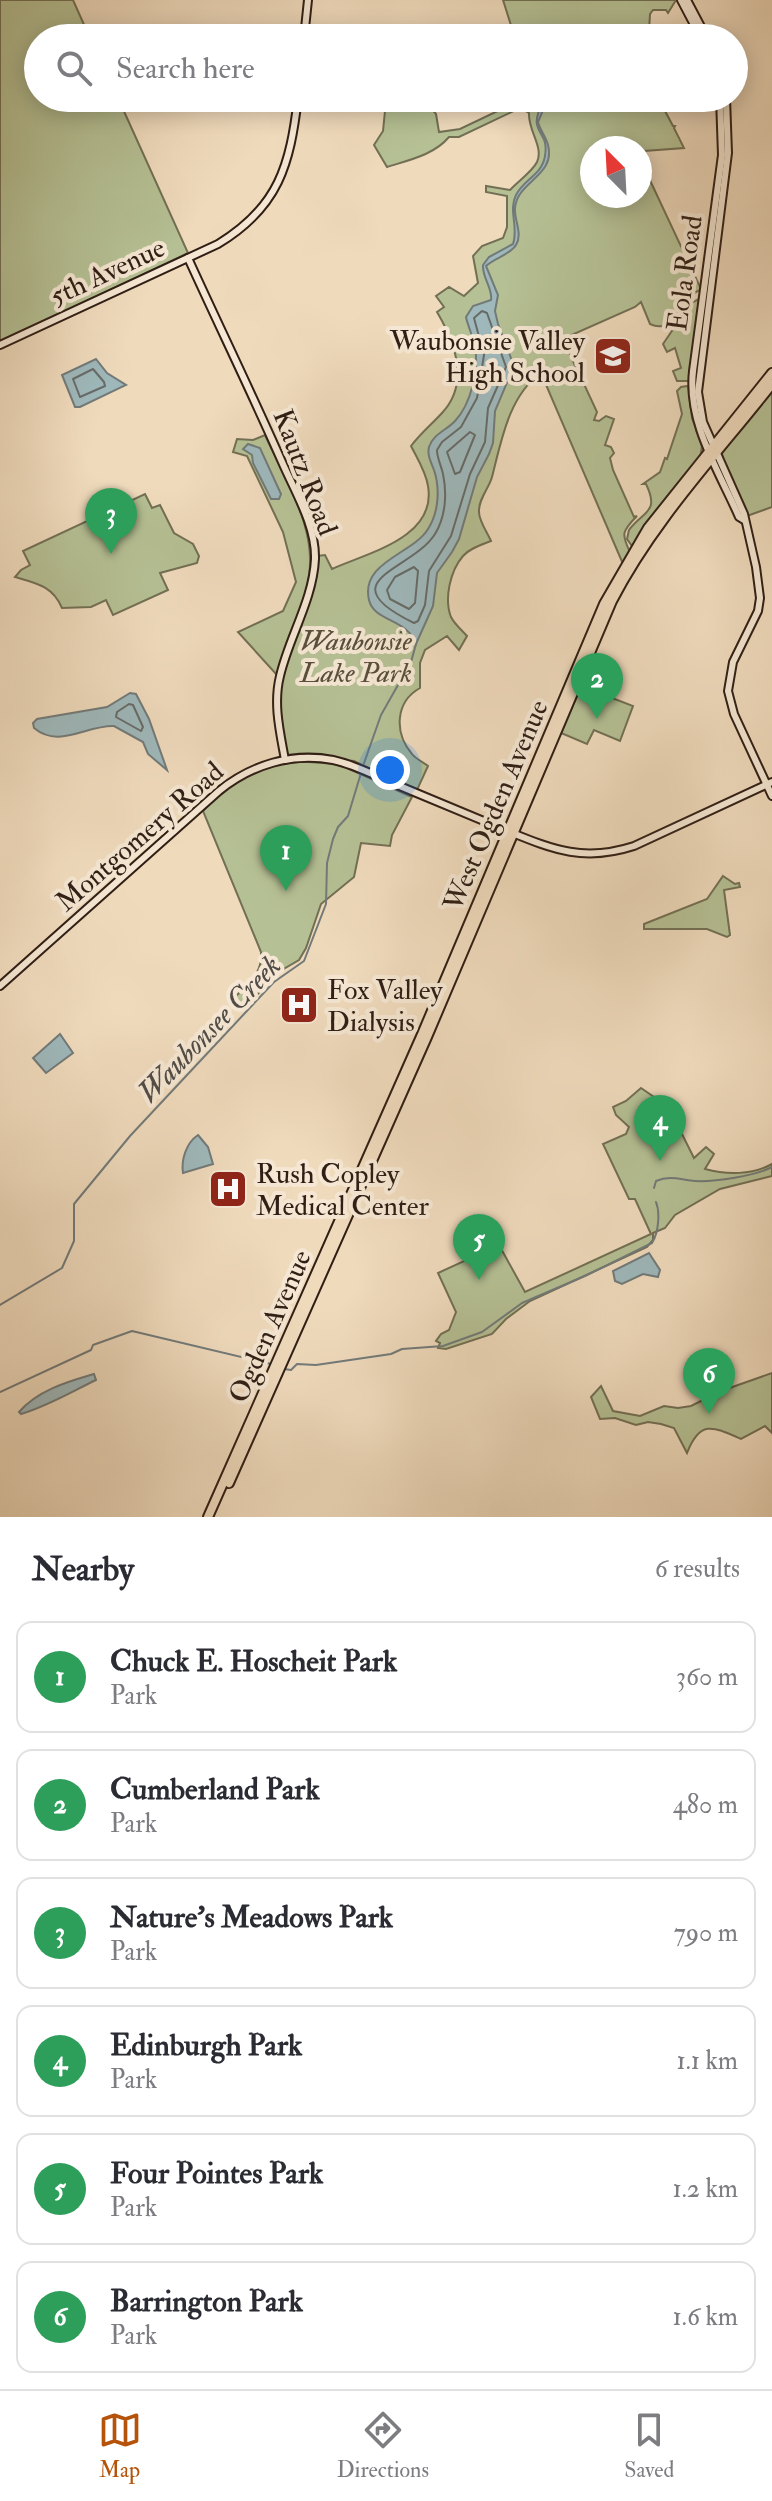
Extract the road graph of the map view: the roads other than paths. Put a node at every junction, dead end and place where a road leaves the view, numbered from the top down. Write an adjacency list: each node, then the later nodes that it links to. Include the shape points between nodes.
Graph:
1 (308, 0): 4 (street)
2 (681, 0): 5 (street)
3 (687, 0): 6 (street)
4 (305, 24)
5 (694, 24)
6 (700, 24)
7 (296, 112): 9 (street, 5th Avenue, via 290,151 272,197 234,234)
8 (723, 112): 13 (street, Eola Road, via 722,155 692,383 694,414)
9 (188, 258): 10 (street, 5th Avenue); 14 (street, Kautz Road, via 312,537 310,586 277,693)
10 (0, 345)
11 (772, 373): 13 (main road, West Ogden Avenue)
12 (772, 384): 13 (main road, West Ogden Avenue)
13 (713, 452): 15 (street, Eola Road, via 744,514 760,598 757,616 731,668 728,691); 17 (main road, West Ogden Avenue, via 648,528 611,590)
14 (285, 760): 17 (street, Montgomery Road, via 333,760 356,767); 19 (street, Montgomery Road, via 227,784)
15 (769, 783): 16 (street, Eola Road); 17 (street, Montgomery Road, via 639,844 610,852 563,852)
16 (772, 796)
17 (511, 832): 18 (main road, West Ogden Avenue)
18 (467, 935): 20 (main road, Ogden Avenue)
19 (0, 986)
20 (211, 1517)

